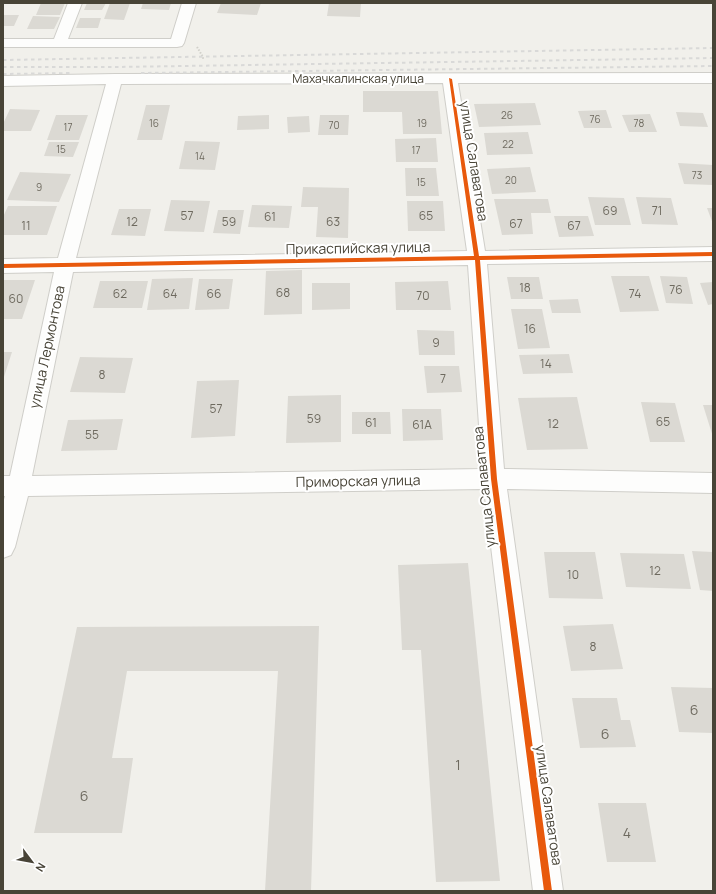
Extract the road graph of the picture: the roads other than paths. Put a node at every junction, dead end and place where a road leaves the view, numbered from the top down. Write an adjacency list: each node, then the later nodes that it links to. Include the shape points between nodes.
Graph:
1 (75, 3): 4 (street)
2 (189, 3): 4 (street, via 177,43)
3 (3, 43): 4 (street)
4 (59, 44)
5 (713, 78): 7 (street, Махачкалинская улица)
6 (115, 79): 7 (street, Махачкалинская улица); 8 (street, Махачкалинская улица); 11 (street, улица Лермонтова)
7 (450, 79): 10 (street, улица Салаватова)
8 (3, 81)
9 (713, 254): 10 (street, Прикаспийская улица)
10 (477, 258): 11 (street, Прикаспийская улица); 13 (street, улица Салаватова)
11 (65, 265): 12 (street, Прикаспийская улица); 15 (street, улица Лермонтова)
12 (3, 266)
13 (494, 479): 14 (street, Приморская улица); 15 (street, Приморская улица); 17 (street, улица Салаватова)
14 (713, 483)
15 (11, 486): 16 (street, улица Лермонтова)
16 (3, 547)
17 (548, 891)

